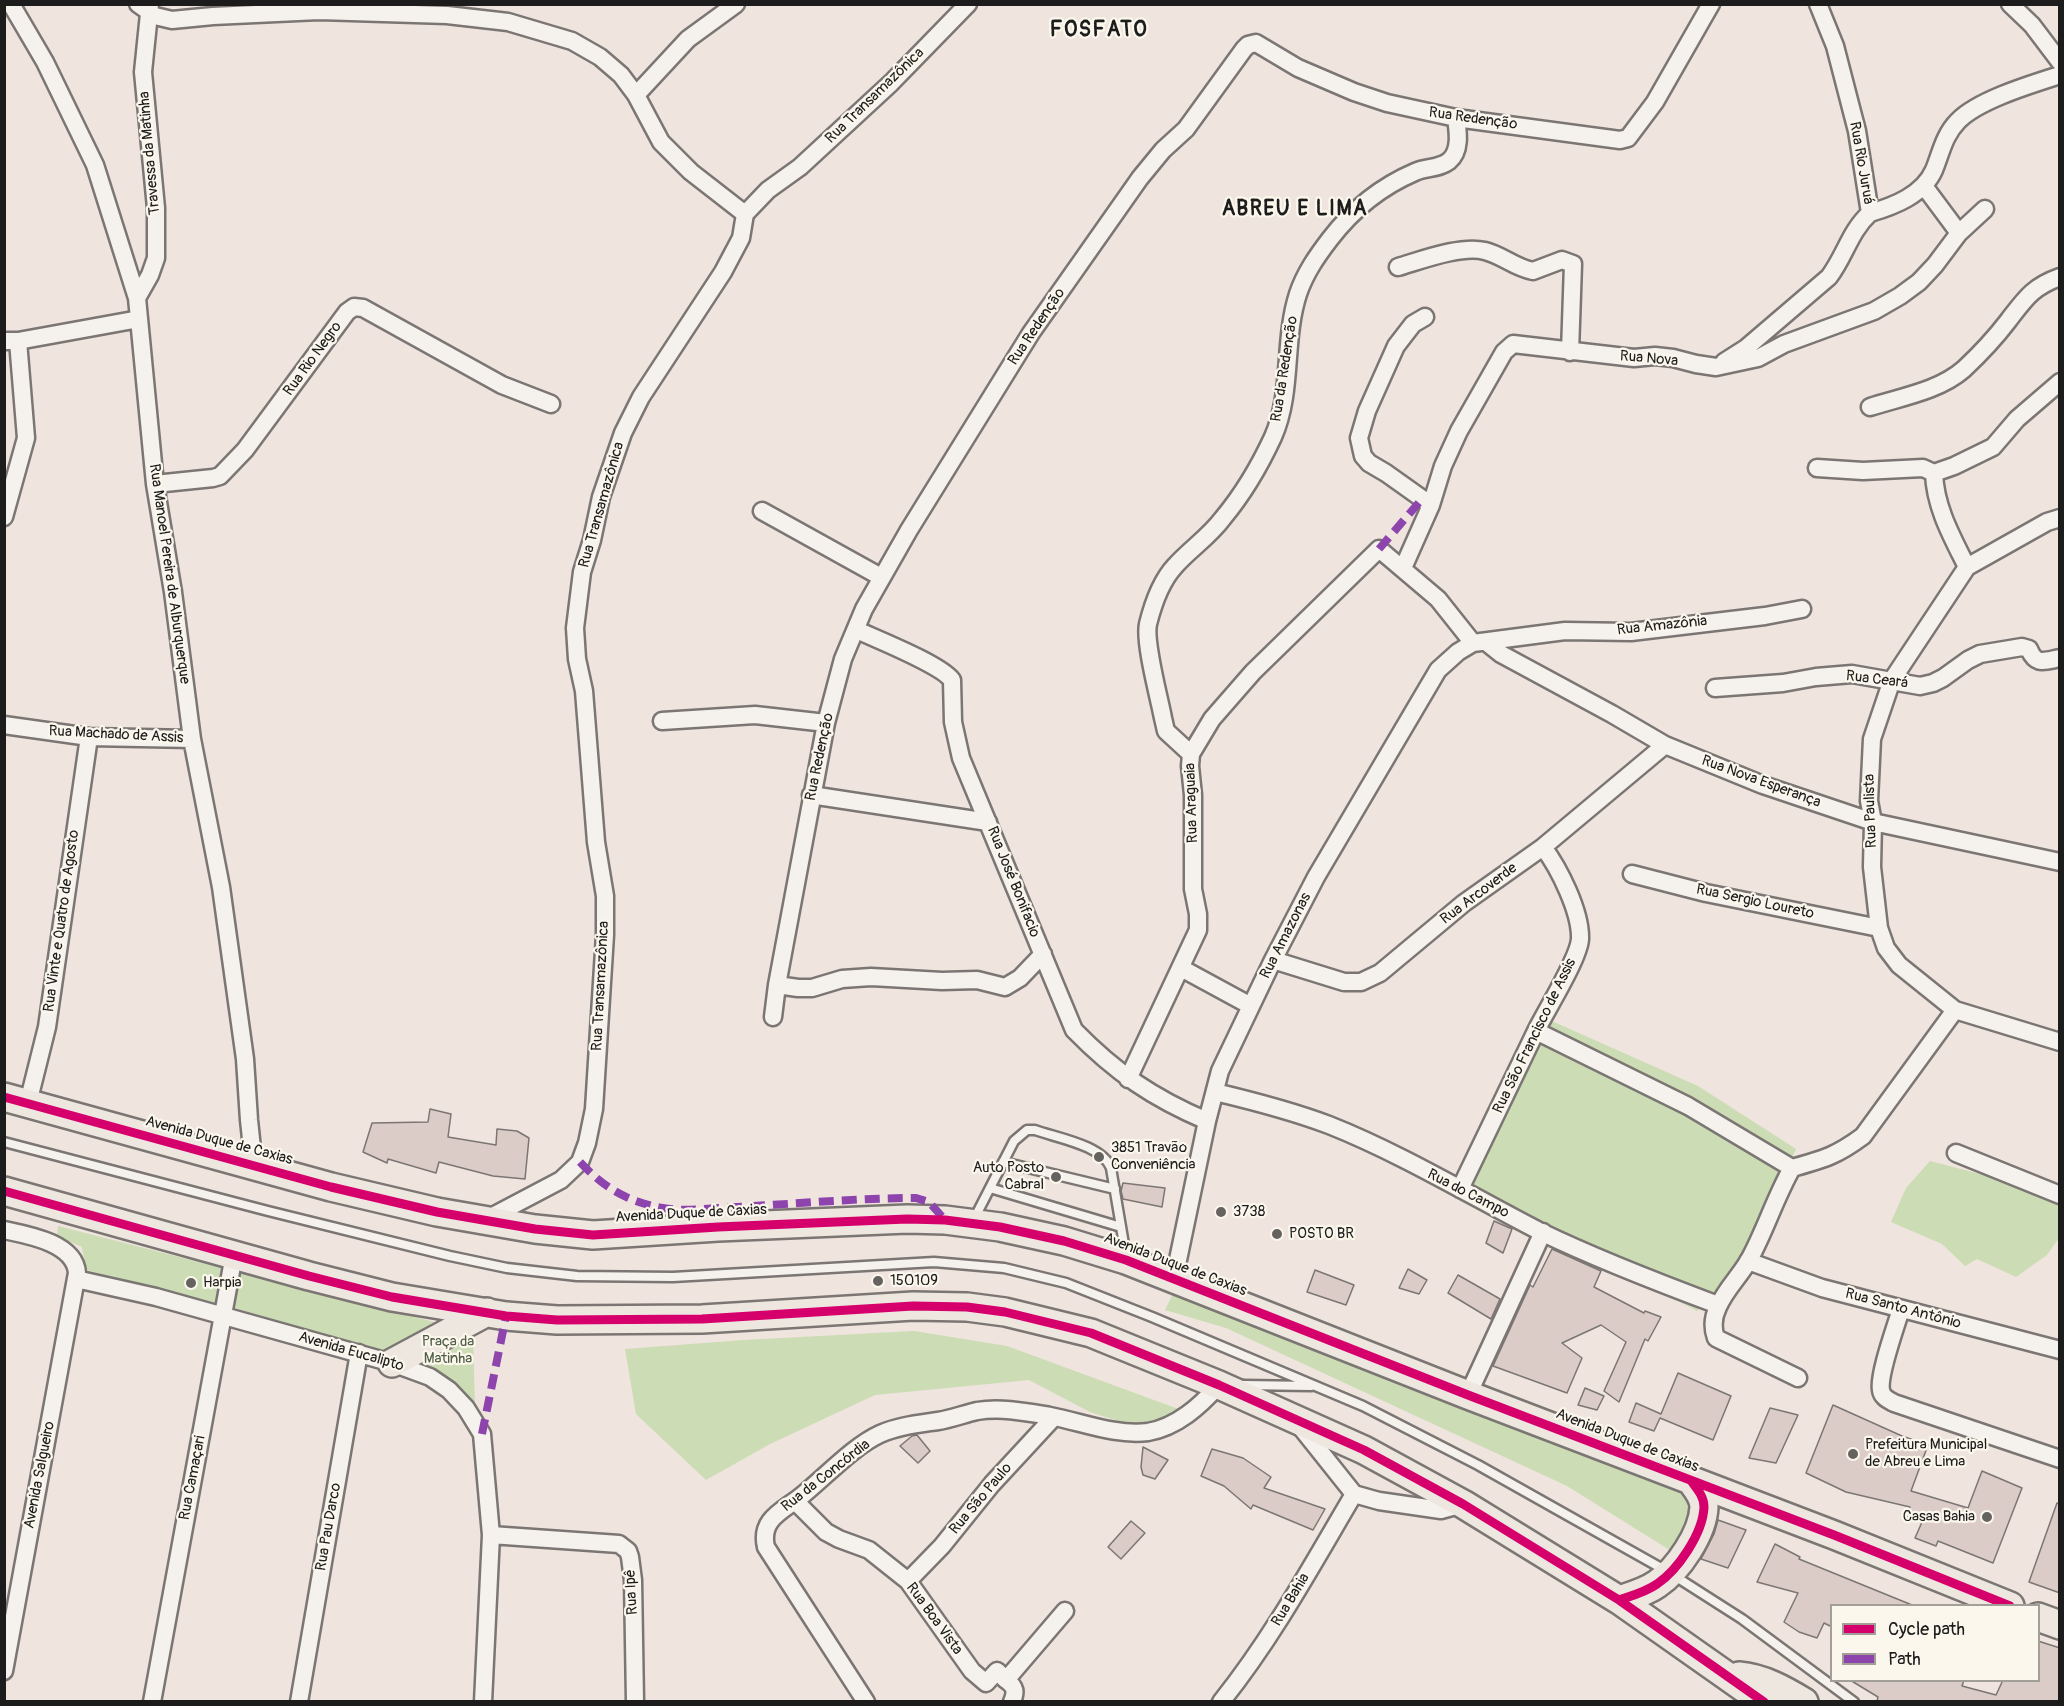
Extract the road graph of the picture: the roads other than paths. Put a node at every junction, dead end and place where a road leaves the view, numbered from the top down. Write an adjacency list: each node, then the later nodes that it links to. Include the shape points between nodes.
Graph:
1 (11, 4): 20 (street, Rua Manoel Pereira de Alburquerque, via 45,62 95,165)
2 (735, 4): 11 (street, via 688,39)
3 (968, 4): 16 (street, Rua Transamazônica, via 882,90)
4 (1711, 4): 12 (street, Rua Redenção, via 1655,102 1628,138)
5 (1818, 4): 15 (street, Rua Rio Juruá, via 1835,46 1857,131)
6 (2010, 4): 9 (street)
7 (145, 7): 8 (street, via 172,20 320,11); 20 (street, Travessa da Matinha, via 143,72 156,208 156,258)
8 (478, 11): 11 (street, via 586,47 621,75)
9 (2060, 62)
10 (2060, 75): 13 (street, via 1964,115 1943,143)
11 (636, 95): 16 (street, via 661,142 691,172)
12 (1456, 118): 39 (street, Rua Redenção, via 1354,92 1298,68 1263,45 1248,45 1186,129 1140,178 1031,333); 52 (street, Rua da Redenção, via 1458,146 1449,161 1417,171 1367,198 1310,265 1293,316 1283,403 1272,438 1223,519 1175,566 1156,601 1148,626 1162,718 1166,731)
13 (1924, 186): 15 (street, via 1901,202); 17 (street)
14 (1985, 209): 17 (street, Rua Nova)
15 (1870, 213): 25 (street, Rua Rio Juruá, via 1852,234 1829,277 1746,348)
16 (745, 214): 83 (street, Rua Transamazônica, via 741,238 723,272 641,397 622,433 582,572 577,659 584,691 596,842 605,897 594,1110 587,1143 580,1162 561,1180)
17 (1959, 232): 25 (street, Rua Nova, via 1918,282 1874,311 1784,344 1758,358)
18 (1398, 267): 24 (street, via 1472,250 1486,251 1533,271 1567,260 1573,264)
19 (2060, 277): 28 (street, via 2026,296 1986,346 1944,383)
20 (137, 298): 22 (street, Rua Manoel Pereira de Alburquerque)
21 (1425, 317): 32 (street, via 1413,324 1396,346 1359,438 1369,463)
22 (139, 319): 23 (street); 31 (street, Rua Manoel Pereira de Alburquerque)
23 (11, 341): 34 (street, via 26,438)
24 (1570, 352): 25 (street, Rua Nova, via 1655,356); 32 (street, Rua Nova, via 1513,344 1507,348 1459,431)
25 (1716, 367)
26 (2060, 382): 30 (street, via 1993,447)
27 (551, 404): 31 (street, Rua Rio Negro, via 502,385 363,308 354,307 245,450 220,476)
28 (1870, 407)
29 (1817, 468): 30 (street, via 1923,468)
30 (1934, 472): 37 (street, via 1942,512)
31 (155, 484): 50 (street, Rua Manoel Pereira de Alburquerque)
32 (1427, 502): 38 (street, Rua Nova)
33 (762, 511): 39 (street)
34 (4, 517)
35 (2060, 518): 37 (street, Rua Paulista)
36 (1379, 549): 38 (street, Rua Nova Esperança); 52 (street, Rua Araguaia, via 1253,672 1212,719)
37 (1967, 567): 44 (street, Rua Paulista)
38 (1403, 568): 42 (street, Rua Nova Esperança)
39 (881, 578): 41 (street, Rua Redenção)
40 (1802, 609): 42 (street, Rua Amazônia, via 1631,632 1565,631)
41 (857, 630): 47 (street, Rua Redenção, via 843,659); 54 (street, Rua José Bonifacio, via 933,664 948,675 953,685 953,722 961,758)
42 (1479, 643): 51 (street, Rua Nova Esperança); 61 (street, Rua Amazonas, via 1458,652 1438,670 1316,877)
43 (2060, 658): 44 (street, Rua Ceará, via 2037,660 2030,649 2022,646 1980,654 1927,685)
44 (1892, 680): 45 (street, Rua Ceará, via 1852,674); 55 (street, Rua Paulista, via 1872,739 1869,801)
45 (1715, 688)
46 (662, 721): 47 (street, via 755,715)
47 (826, 723): 53 (street, Rua Redenção)
48 (4, 725): 49 (street, Rua Machado de Assis)
49 (89, 737): 50 (street, Rua Machado de Assis); 71 (street, Rua Vinte e Quatro de Agosto, via 47,1027)
50 (192, 739): 76 (street, Rua Manoel Pereira de Alburquerque, via 221,887 245,1059)
51 (1665, 745): 55 (street, Rua Nova Esperança, via 1763,785); 56 (street, Rua Arcoverde)
52 (1191, 754): 62 (street, Rua Araguaia, via 1193,889 1198,930)
53 (811, 795): 54 (street); 63 (street, Rua Redenção)
54 (988, 822): 60 (street, Rua José Bonifacio)
55 (1873, 822): 57 (street, Rua Nova Esperança); 59 (street, Rua Paulista, via 1872,867)
56 (1543, 847): 61 (street, Rua Arcoverde, via 1464,903 1380,973 1361,982 1344,982); 67 (street, Rua São Francisco de Assis, via 1563,879 1576,913 1580,940)
57 (2060, 862)
58 (1632, 874): 59 (street, Rua Sergio Loureto)
59 (1879, 928): 65 (street, Rua Paulista, via 1886,948 1899,965)
60 (1043, 954): 63 (street, via 1020,978 1005,987 977,980 871,977 842,979 812,988); 69 (street, Rua José Bonifacio, via 1074,1030)
61 (1273, 960): 64 (street, Rua Amazonas)
62 (1181, 968): 64 (street); 69 (street, Rua Araguaia)
63 (777, 985): 66 (street, Rua Redenção)
64 (1251, 1006): 70 (street, Rua Amazonas, via 1220,1071)
65 (1955, 1010): 68 (street); 77 (street, via 1863,1136 1824,1160)
66 (773, 1017)
67 (1536, 1031): 77 (street, via 1688,1106); 80 (street, Rua São Francisco de Assis)
68 (2060, 1042)
69 (1128, 1079): 72 (street, Rua José Bonifacio)
70 (1215, 1092): 72 (street, Rua Amazonas); 80 (street, Rua do Campo, via 1328,1125)
71 (16, 1100): 76 (highway, Avenida Duque de Caxias)
72 (1208, 1121): 92 (street, Rua Amazonas)
73 (4, 1142): 102 (lane, via 439,1254 519,1269 577,1276 673,1276 934,1262 1004,1268 1066,1283)
74 (1956, 1153): 82 (street)
75 (1003, 1162): 78 (lane); 79 (lane); 79 (lane, via 1021,1132 1035,1130 1096,1150 1112,1168)
76 (254, 1167): 83 (highway, Avenida Duque de Caxias)
77 (1792, 1168): 90 (street)
78 (990, 1188): 84 (lane); 85 (lane)
79 (1115, 1189): 85 (lane)
80 (1460, 1189): 87 (street, Rua do Campo)
81 (4, 1191): 88 (highway)
82 (2060, 1195)
83 (483, 1221): 84 (highway, Avenida Duque de Caxias, via 593,1235 907,1219)
84 (971, 1224): 89 (highway, Avenida Duque de Caxias, via 1064,1241)
85 (1121, 1227): 89 (lane)
86 (4, 1230): 91 (street, via 54,1244 77,1267)
87 (1543, 1232): 93 (street, Rua do Campo, via 1652,1281); 103 (street)
88 (234, 1255): 95 (highway, via 392,1296); 96 (street, Rua Camaçari)
89 (1126, 1260): 92 (highway, Avenida Duque de Caxias)
90 (1749, 1261): 93 (street); 94 (street, Rua Santo Antônio, via 1822,1288)
91 (76, 1279): 96 (street, Avenida Eucalipto); 119 (street, Avenida Salgueiro)
92 (1174, 1279): 103 (highway, Avenida Duque de Caxias)
93 (1718, 1305): 100 (street, via 1713,1320 1716,1338)
94 (1901, 1309): 97 (street, Rua Santo Antônio); 106 (street, via 1881,1377 1884,1398)
95 (486, 1312): 99 (highway); 101 (highway, via 557,1320 623,1320 913,1306 967,1307 1091,1333)
96 (223, 1316): 98 (street, Avenida Eucalipto); 122 (street, Rua Camaçari)
97 (2059, 1346)
98 (359, 1353): 99 (street, Avenida Eucalipto); 123 (street, Rua Pau Darco)
99 (392, 1363): 111 (street, Avenida Eucalipto, via 430,1377 449,1390 482,1434)
100 (1798, 1378)
101 (1219, 1385): 102 (lane); 104 (street, Rua da Concórdia, via 1183,1418 1148,1432 1124,1432); 105 (highway)
102 (1317, 1387): 112 (lane, via 1478,1465)
103 (1468, 1395): 107 (highway, Avenida Duque de Caxias)
104 (1054, 1417): 109 (street, Rua da Concórdia, via 1015,1410 979,1411 899,1427 861,1446); 113 (street, Rua São Paulo)
105 (1295, 1420): 108 (street); 110 (highway, via 1364,1450)
106 (2060, 1459)
107 (1692, 1482): 112 (highway, via 1701,1493 1704,1506 1699,1527); 115 (highway, Avenida Duque de Caxias)
108 (1353, 1494): 110 (street, via 1441,1510); 128 (street, Rua Bahia, via 1282,1616)
109 (795, 1502): 113 (street, Rua Boa Vista, via 826,1532 869,1550); 126 (street, Rua da Concórdia, via 769,1521 764,1536 766,1547)
110 (1463, 1504): 114 (highway)
111 (491, 1535): 124 (street, Avenida Eucalipto); 125 (street, Rua Ipê, via 619,1544 625,1548 633,1580)
112 (1670, 1573): 114 (highway, via 1657,1585); 131 (lane, via 1742,1619)
113 (908, 1581): 121 (street, Rua Boa Vista, via 979,1678 986,1683 997,1671)
114 (1619, 1600): 120 (highway)
115 (2007, 1604)
116 (1065, 1611): 121 (street)
117 (2040, 1618): 118 (highway)
118 (2060, 1625)
119 (4, 1671)
120 (1729, 1676): 129 (highway); 130 (highway, via 1758,1679)
121 (1006, 1680): 127 (street, via 1014,1687)
122 (152, 1701)
123 (299, 1701)
124 (483, 1701)
125 (635, 1701)
126 (866, 1701)
127 (1012, 1701)
128 (1221, 1701)
129 (1764, 1701)
130 (1804, 1701)
131 (1854, 1701)

